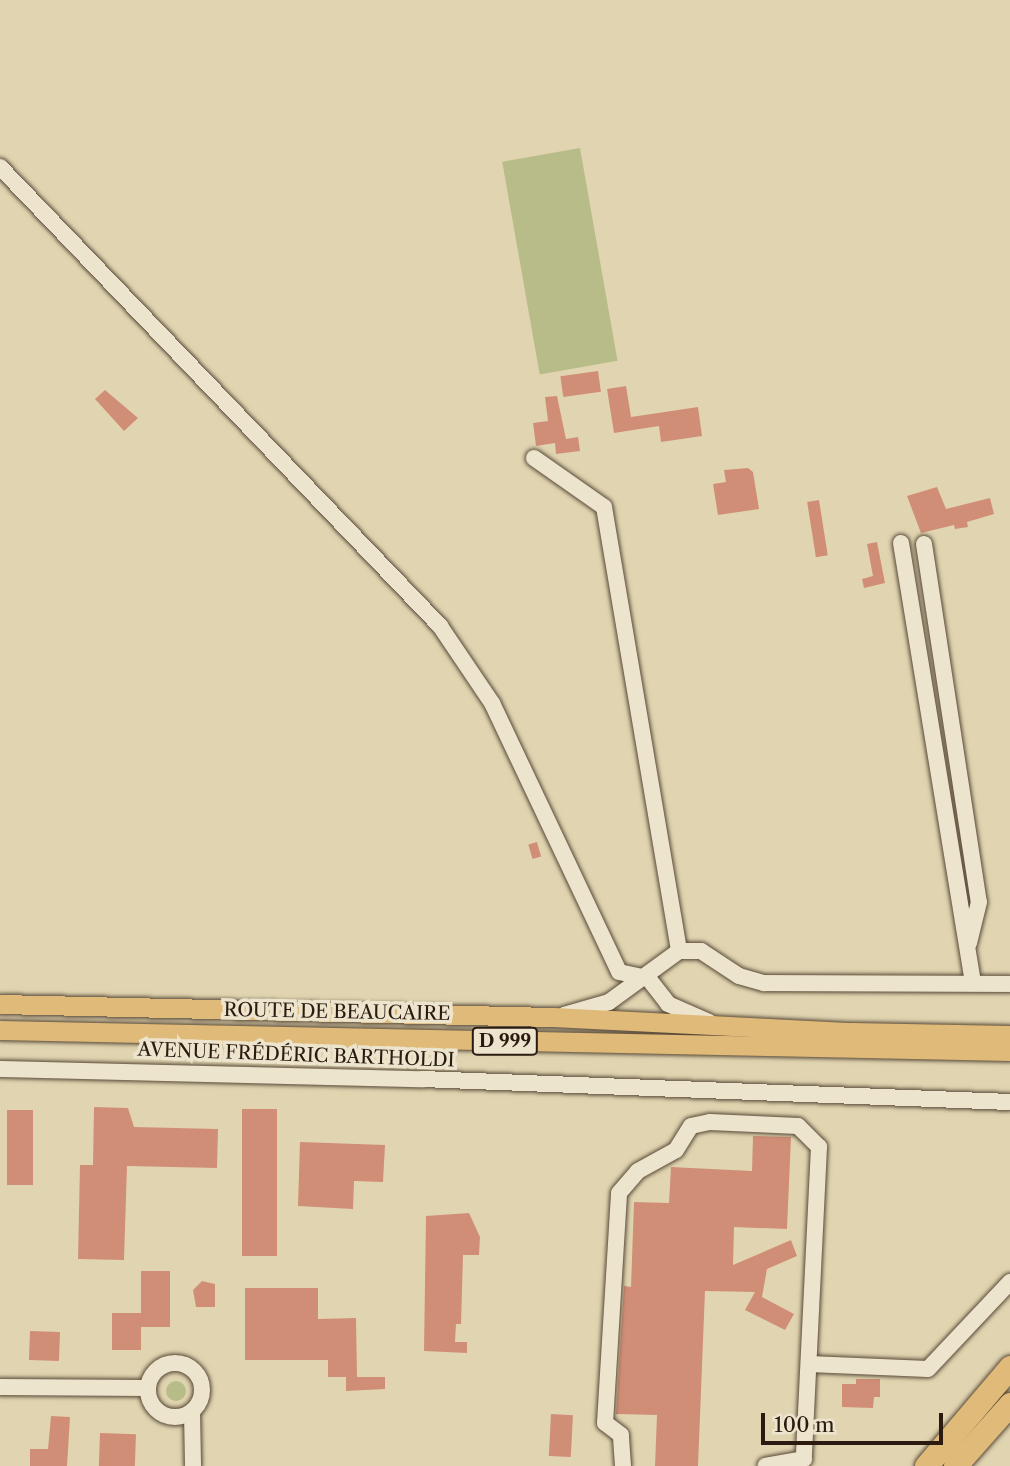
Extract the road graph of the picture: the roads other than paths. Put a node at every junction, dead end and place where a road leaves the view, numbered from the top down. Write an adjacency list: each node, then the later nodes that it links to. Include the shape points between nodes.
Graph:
1 (0, 167): 7 (street, via 440,626 492,703 620,972)
2 (534, 457): 6 (street, via 604,507)
3 (901, 543): 5 (street)
4 (924, 544): 5 (street, via 979,902)
5 (967, 949): 8 (street)
6 (679, 951): 7 (street); 8 (street, via 701,951 739,976 764,983)
7 (648, 978): 11 (street, via 609,1002); 12 (street, via 668,1004)
8 (973, 984): 9 (street)
9 (1010, 984)
10 (0, 1004): 11 (main road, ROUTE DE BEAUCAIRE / D 999)
11 (553, 1017): 12 (main road, ROUTE DE BEAUCAIRE / D 999)
12 (718, 1026): 14 (main road, ROUTE DE BEAUCAIRE / D 999)
13 (0, 1030): 15 (main road, ROUTE DE BEAUCAIRE / D 999)
14 (1010, 1035)
15 (1010, 1051)
16 (0, 1069): 17 (street, AVENUE FRÉDÉRIC BARTHOLDI, via 422,1079)
17 (1010, 1102)
18 (1010, 1282): 19 (street, via 929,1369)
19 (809, 1364): 26 (street, via 819,1147 798,1126 710,1122 691,1126 676,1150 638,1171 619,1193 605,1423 621,1435); 27 (street, via 804,1459)
20 (1010, 1367): 28 (highway)
21 (0, 1387): 22 (street)
22 (147, 1388): 24 (street, via 152,1405 166,1416); 24 (street, via 162,1366 188,1366 202,1388)
23 (1010, 1404): 29 (highway)
24 (192, 1412): 25 (street)
25 (193, 1466)
26 (623, 1466)
27 (766, 1466)
28 (926, 1466)
29 (956, 1466)

